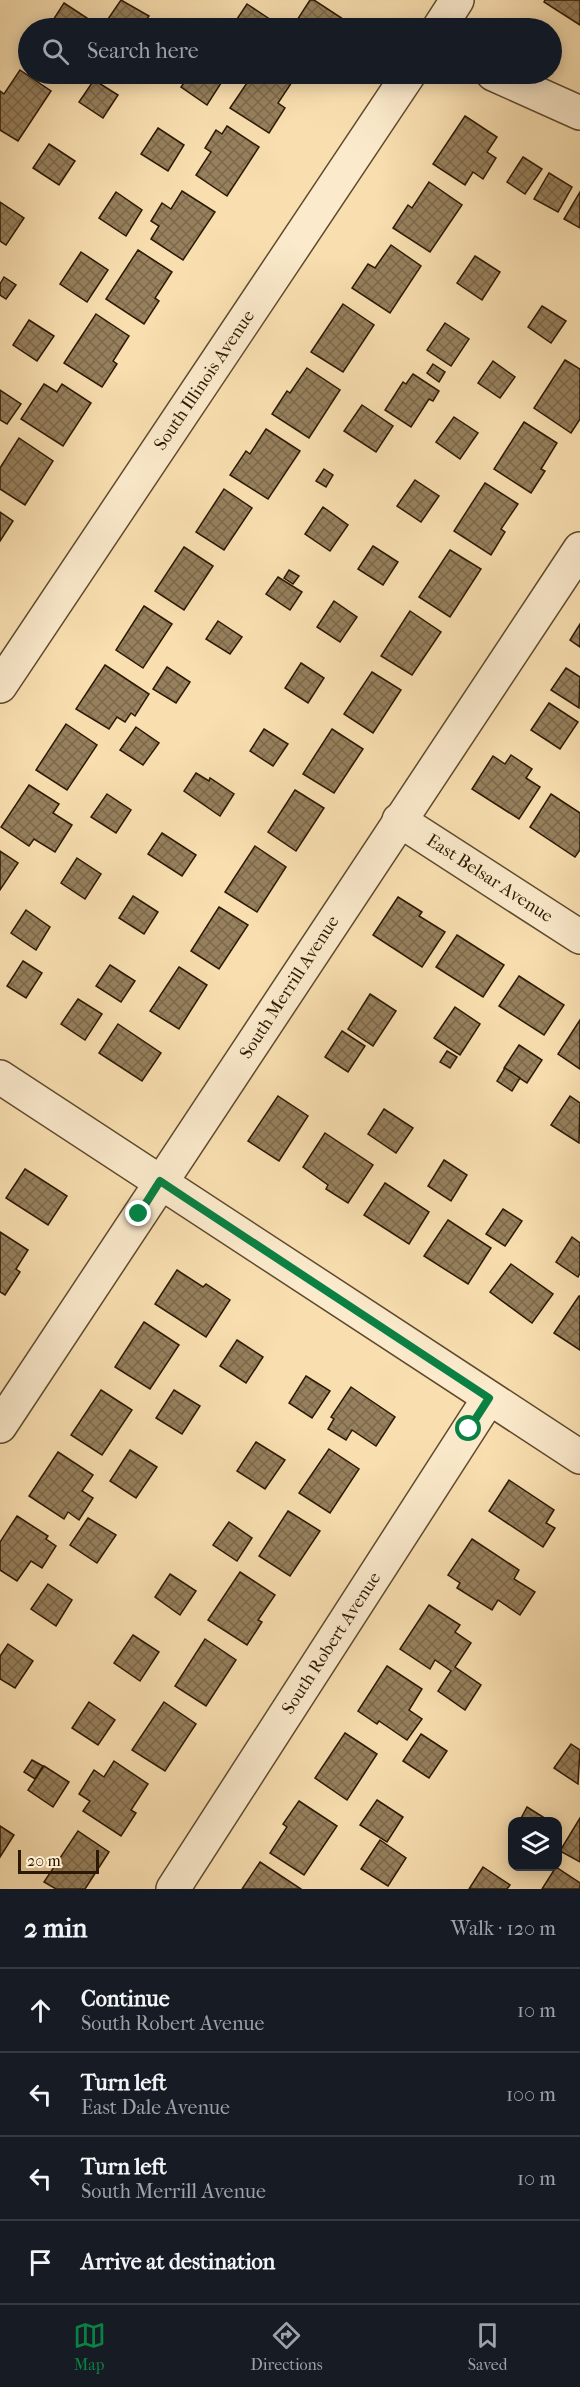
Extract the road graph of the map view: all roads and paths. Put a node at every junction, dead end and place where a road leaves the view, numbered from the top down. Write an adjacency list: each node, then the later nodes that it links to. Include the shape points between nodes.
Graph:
1 (457, 0): 2 (street)
2 (445, 18)
3 (402, 84): 7 (street, South Illinois Avenue)
4 (515, 84): 5 (street)
5 (580, 113)
6 (580, 549): 8 (street, South Merrill Avenue)
7 (0, 686)
8 (399, 820): 9 (street, East Belsar Avenue); 11 (street, South Merrill Avenue)
9 (580, 938)
10 (0, 1077): 11 (street)
11 (160, 1181): 12 (street); 13 (street, South Merrill Avenue)
12 (489, 1398): 14 (street); 15 (street, South Robert Avenue)
13 (0, 1426)
14 (580, 1457)
15 (173, 1889)

